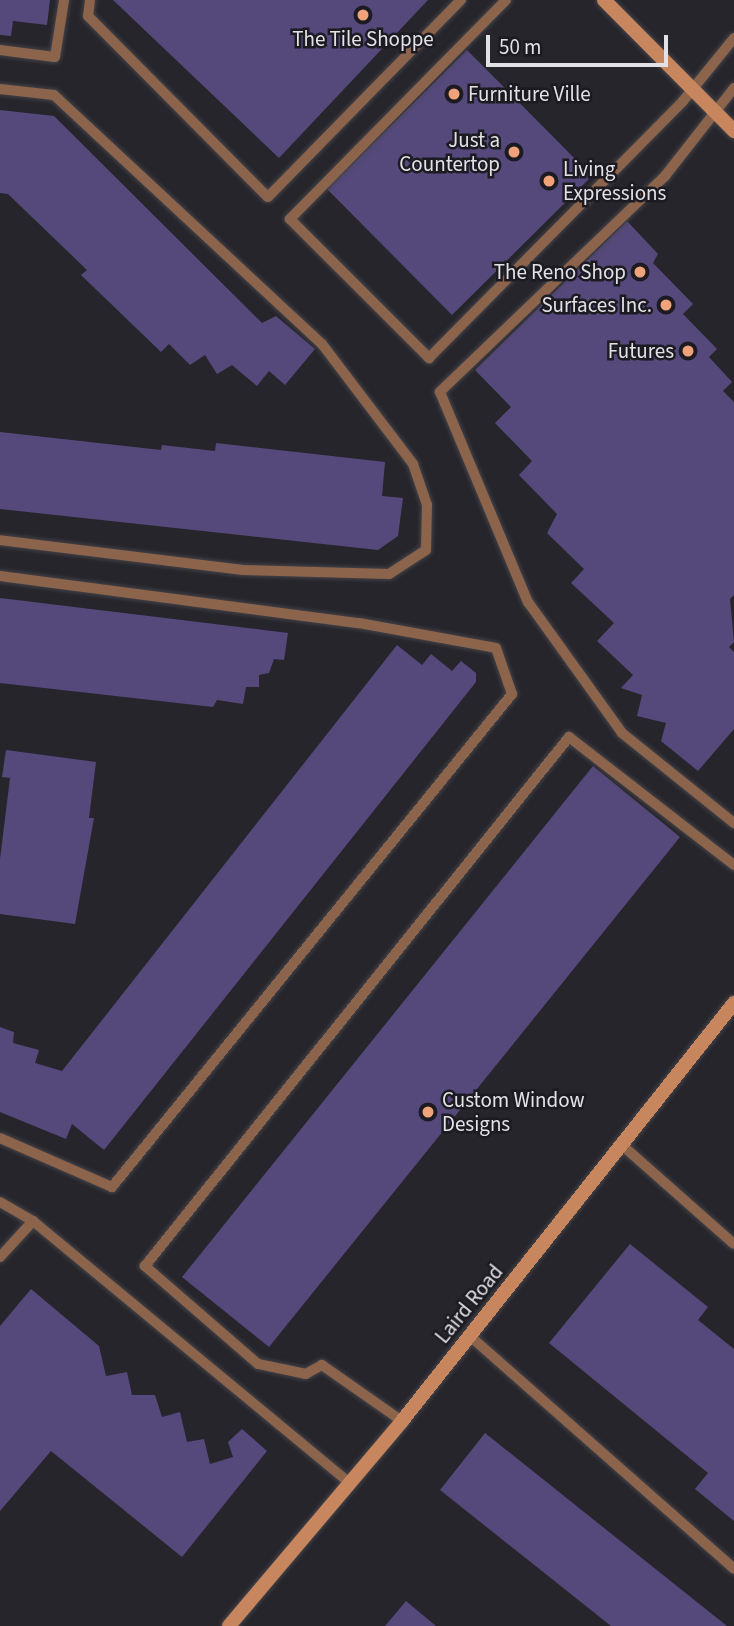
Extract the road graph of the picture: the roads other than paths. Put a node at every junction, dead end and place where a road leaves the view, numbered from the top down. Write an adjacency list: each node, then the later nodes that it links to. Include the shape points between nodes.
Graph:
1 (64, 0): 7 (lane, via 55,57)
2 (90, 0): 3 (lane, via 88,16 268,197)
3 (461, 0)
4 (506, 0): 8 (lane, via 290,219 429,358 683,101)
5 (604, 0): 8 (street)
6 (734, 38): 8 (lane)
7 (0, 50)
8 (692, 85): 11 (street)
9 (734, 88): 11 (lane)
10 (0, 89): 13 (lane, via 54,94 322,344 413,464 428,505 426,550 388,574 243,570)
11 (715, 108): 12 (street); 15 (lane, via 665,176 440,391 528,602 622,733)
12 (734, 131)
13 (0, 540)
14 (0, 576): 18 (lane, via 359,623 496,648 512,694 112,1187)
15 (734, 822)
16 (734, 865): 25 (lane, via 569,737 145,1266 258,1364 306,1374 322,1365)
17 (734, 1003): 19 (street, Laird Road)
18 (0, 1138)
19 (622, 1145): 22 (lane); 24 (street, Laird Road)
20 (0, 1202): 21 (lane)
21 (33, 1221): 23 (lane); 26 (lane)
22 (734, 1244)
23 (0, 1257)
24 (470, 1336): 25 (street, Laird Road); 27 (lane)
25 (402, 1421): 26 (street, Laird Road)
26 (351, 1484): 28 (street, Laird Road)
27 (734, 1569)
28 (229, 1626)

